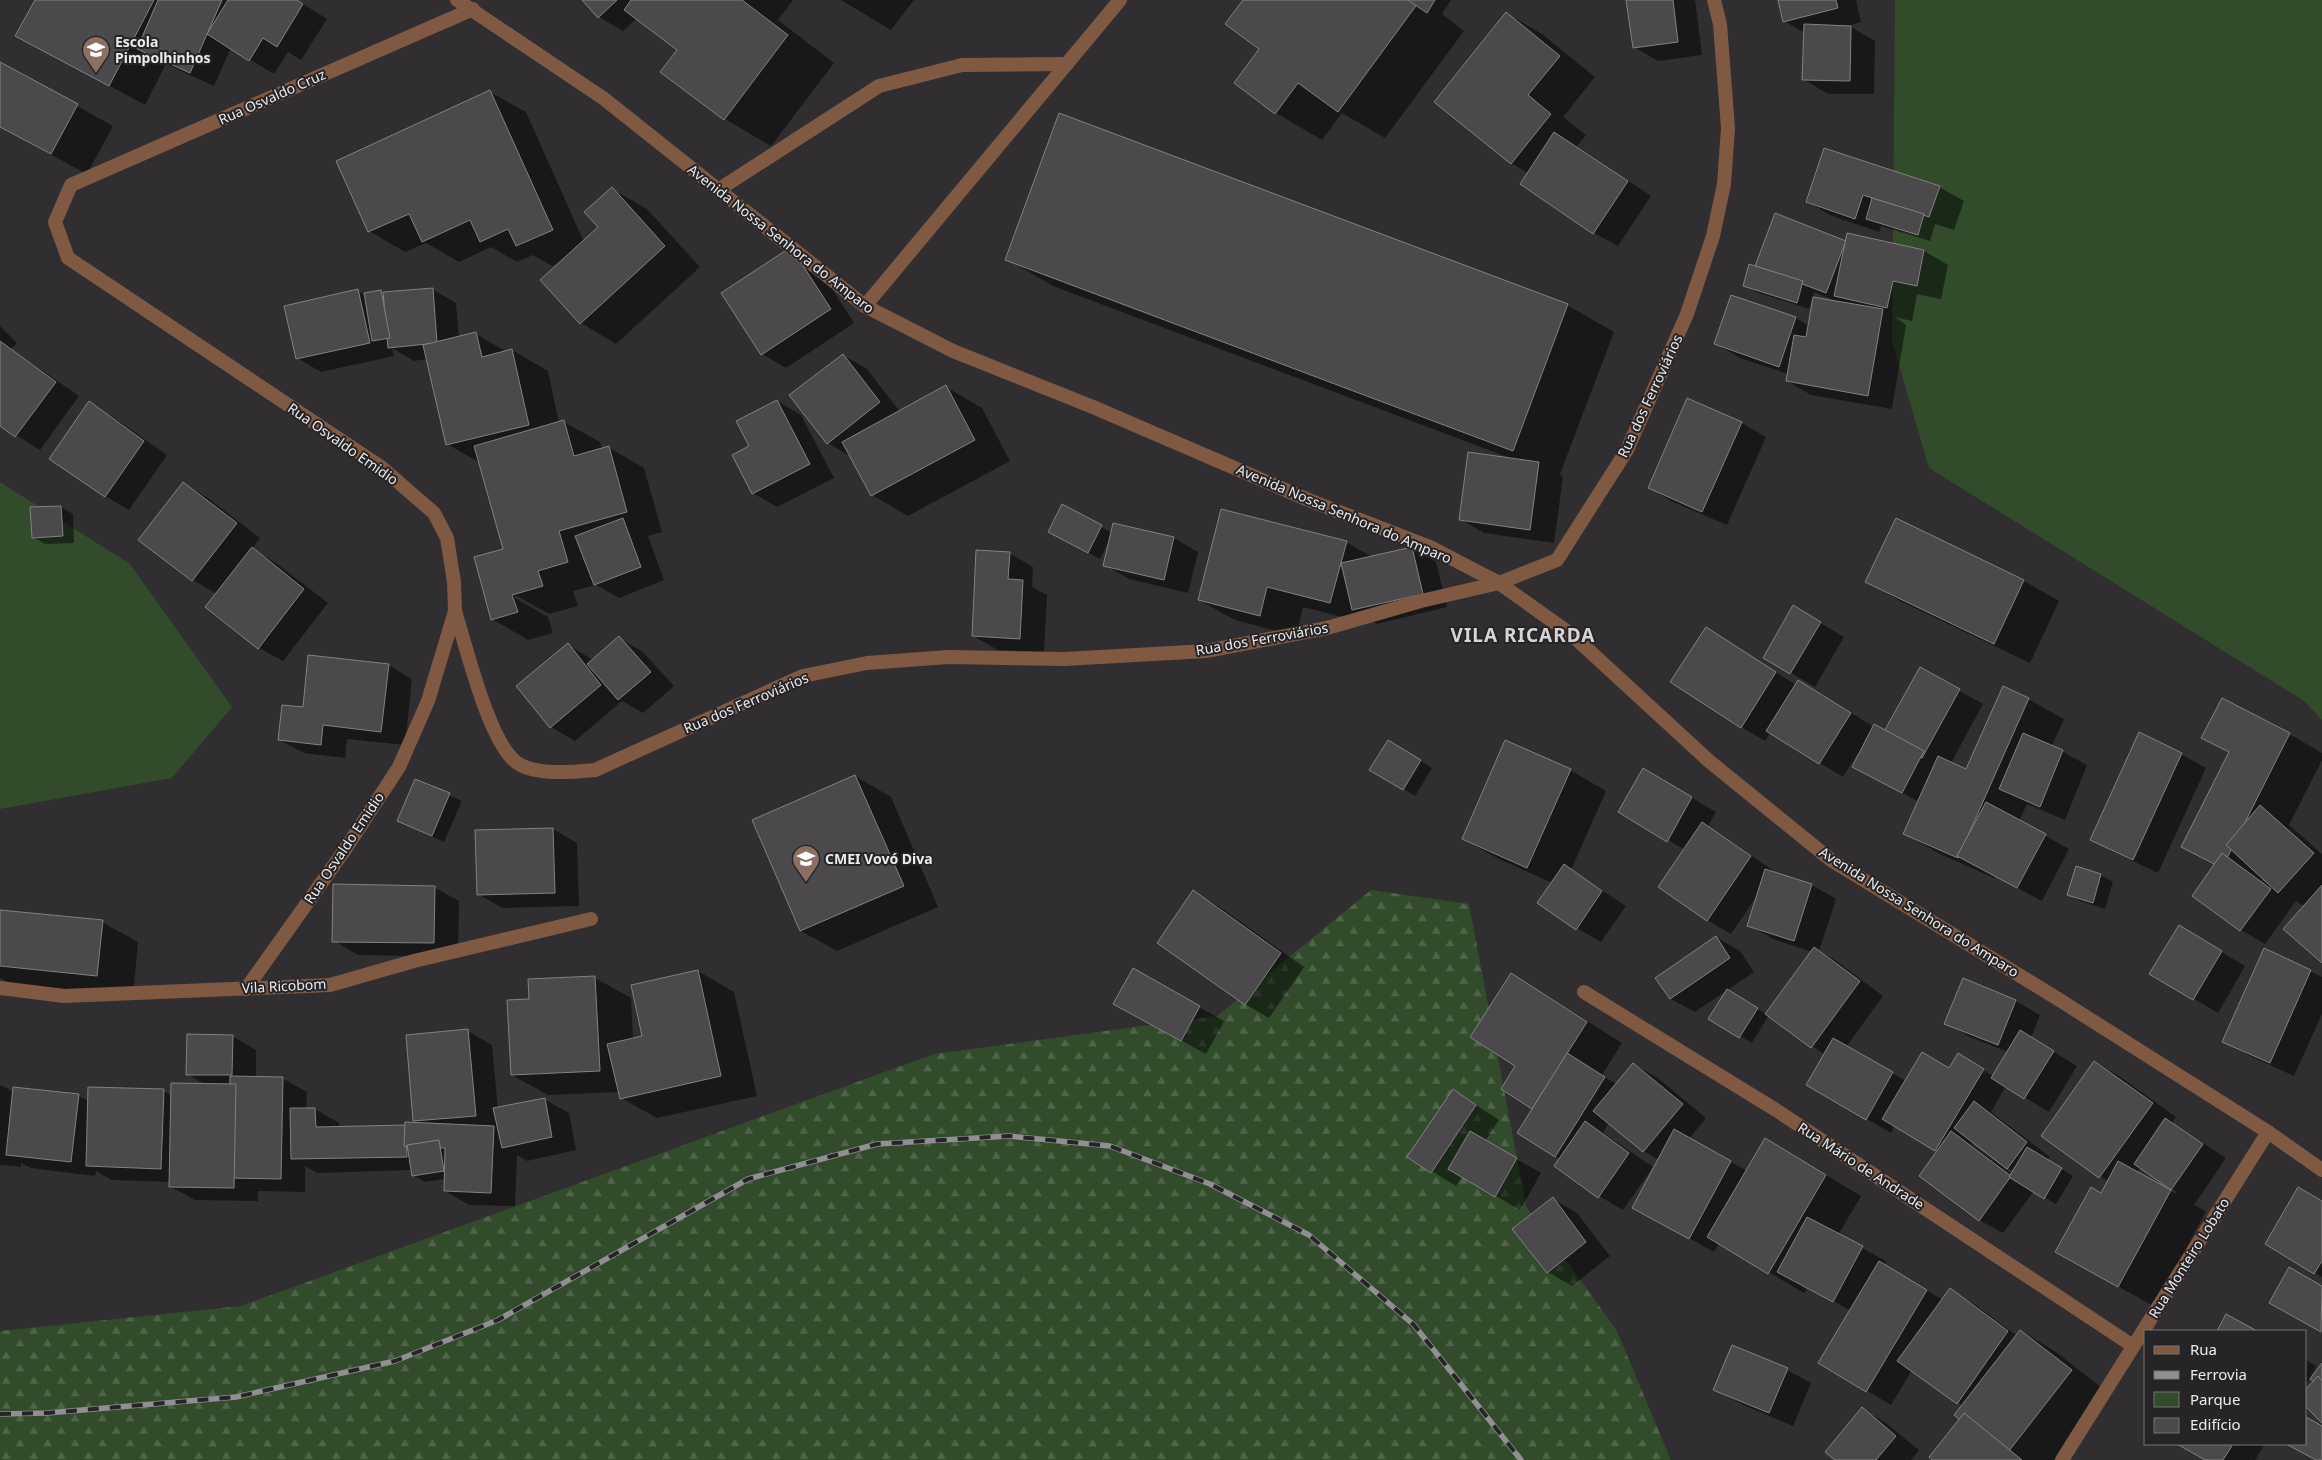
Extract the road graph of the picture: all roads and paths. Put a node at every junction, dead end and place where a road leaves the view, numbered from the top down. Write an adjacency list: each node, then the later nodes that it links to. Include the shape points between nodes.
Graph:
1 (457, 0): 4 (street, Avenida Nossa Senhora do Amparo)
2 (1120, 0): 5 (street)
3 (1714, 0): 9 (street, Rua dos Ferroviários, via 1720,24 1728,128 1724,184 1713,236 1688,314 1627,450 1557,560)
4 (473, 10): 6 (street, Rua Osvaldo Cruz); 7 (street, Avenida Nossa Senhora do Amparo, via 603,98)
5 (1067, 64): 7 (street, via 962,65 879,86); 8 (street)
6 (71, 184): 10 (street, Rua Osvaldo Emidio, via 55,222 68,258 381,467 434,513 447,538)
7 (718, 190): 8 (street, Avenida Nossa Senhora do Amparo)
8 (865, 306): 9 (street, Avenida Nossa Senhora do Amparo, via 953,351 1093,406 1311,501 1430,547)
9 (1499, 583): 10 (street, Rua dos Ferroviários, via 1327,628 1206,651 1065,659 948,657 858,665 803,676 594,770 563,773 535,770 516,763 499,742); 15 (street, Avenida Nossa Senhora do Amparo, via 1572,635 1709,761 1831,860)
10 (455, 611): 13 (street, Rua Osvaldo Emidio, via 428,701 399,767)
11 (591, 919): 13 (street, Vila Ricobom, via 414,961 330,985)
12 (0, 988): 13 (street, Vila Ricobom, via 64,996)
13 (246, 989)
14 (1584, 992): 17 (street, Rua Mário de Andrade, via 1776,1110)
15 (2268, 1132): 16 (street, Avenida Nossa Senhora do Amparo); 17 (street, Rua Monteiro Lobato)
16 (2322, 1170)
17 (2133, 1346): 18 (street, Rua Monteiro Lobato)
18 (2062, 1460)

